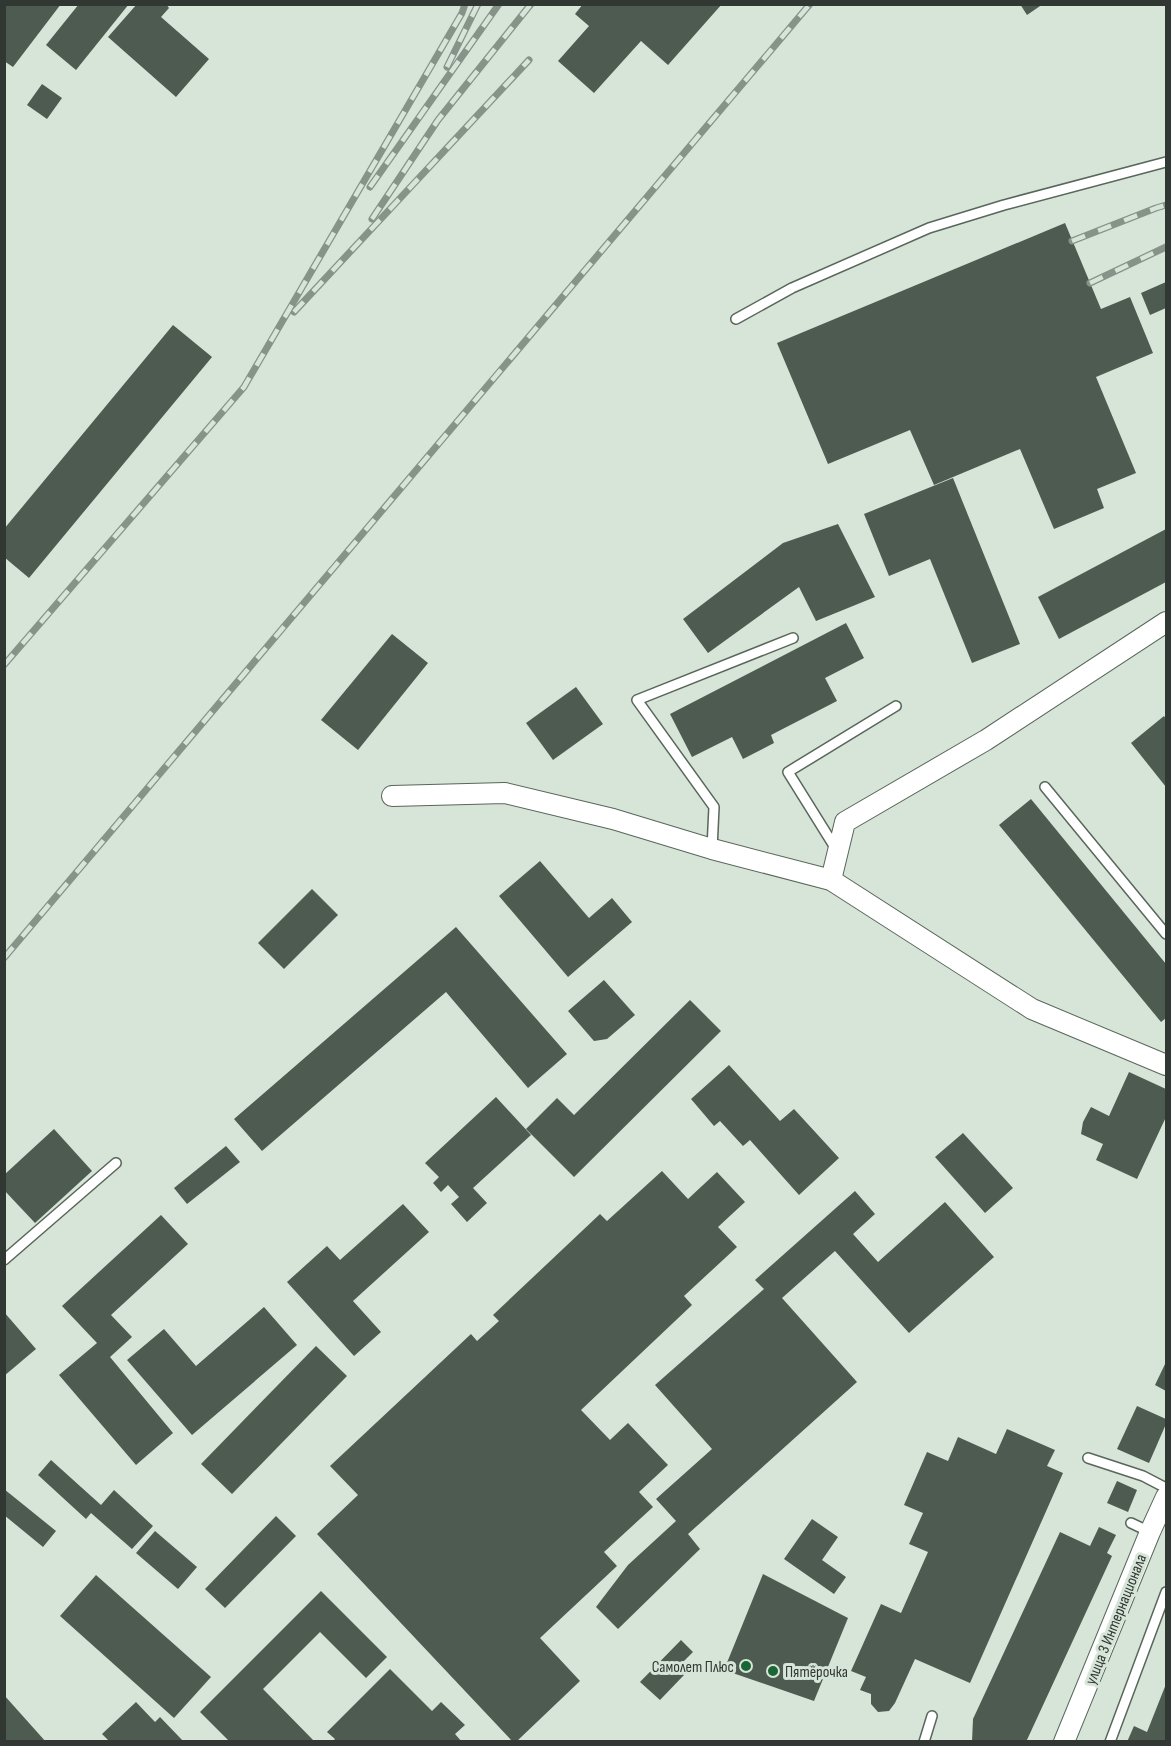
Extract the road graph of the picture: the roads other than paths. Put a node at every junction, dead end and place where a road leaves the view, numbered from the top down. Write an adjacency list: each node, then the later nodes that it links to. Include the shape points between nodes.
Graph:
1 (1167, 162): 2 (lane, via 929,228 792,288)
2 (736, 319)
3 (1167, 622): 9 (street, via 986,740 845,822)
4 (794, 638): 8 (lane, via 637,700 714,807)
5 (896, 706): 9 (lane, via 788,772)
6 (1046, 787): 11 (lane)
7 (392, 796): 8 (street, via 505,793 613,819)
8 (712, 849): 10 (street)
9 (838, 852): 10 (street)
10 (831, 880): 12 (street, via 1032,1009)
11 (1167, 934)
12 (1167, 1065)
13 (116, 1163): 14 (lane)
14 (4, 1260)
15 (1088, 1458): 16 (lane)
16 (1167, 1488)
17 (1167, 1497): 19 (street, улица 3 Интернационала)
18 (1131, 1523): 19 (lane)
19 (1150, 1532): 23 (street, улица 3 Интернационала)
20 (1167, 1592): 24 (lane)
21 (932, 1716): 22 (lane)
22 (924, 1742)
23 (1064, 1742)
24 (1110, 1742)

